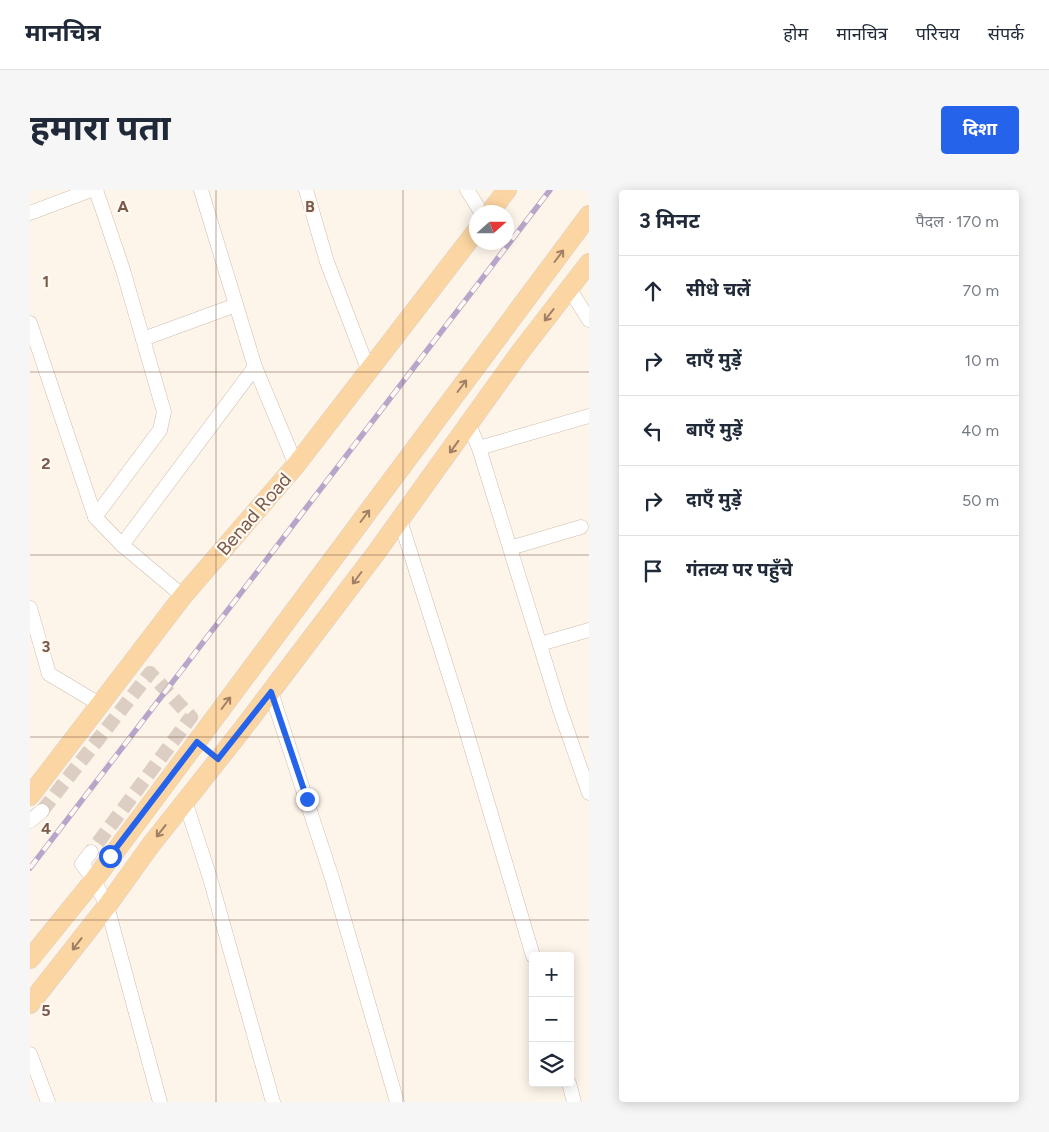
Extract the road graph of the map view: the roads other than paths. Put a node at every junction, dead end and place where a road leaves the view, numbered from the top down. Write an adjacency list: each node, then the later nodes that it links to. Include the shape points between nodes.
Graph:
1 (91, 190): 9 (street)
2 (96, 190): 17 (street)
3 (201, 190): 14 (street)
4 (306, 190): 19 (street, via 327,262)
5 (467, 190): 7 (street)
6 (507, 190): 8 (main road)
7 (477, 205)
8 (495, 205)
9 (30, 213)
10 (589, 215): 35 (main road, one-way to 10)
11 (469, 239): 19 (main road, Benad Road)
12 (589, 263): 13 (main road)
13 (569, 288): 15 (street); 21 (main road, one-way to 21)
14 (236, 305): 17 (street); 18 (street)
15 (589, 320)
16 (30, 322): 24 (street)
17 (143, 338): 24 (street, via 164,412 160,430)
18 (256, 367): 23 (street); 27 (street)
19 (368, 369): 23 (main road, Benad Road)
20 (589, 416): 22 (street)
21 (469, 425): 22 (street); 25 (main road, one-way to 25)
22 (478, 448): 28 (street)
23 (296, 465): 29 (main road, Benad Road)
24 (95, 517): 27 (street)
25 (400, 520): 33 (main road, one-way to 33); 44 (street)
26 (581, 527): 28 (street)
27 (122, 545): 29 (street)
28 (510, 548): 32 (street)
29 (183, 596): 34 (main road, Benad Road)
30 (30, 608): 34 (street, via 49,674)
31 (589, 630): 32 (street)
32 (540, 644): 37 (street)
33 (271, 692): 36 (main road); 52 (street, via 332,878)
34 (101, 705): 39 (main road, Benad Road)
35 (197, 742): 36 (main road); 42 (main road)
36 (218, 759): 38 (main road)
37 (589, 792)
38 (185, 801): 43 (main road, one-way to 43); 51 (street)
39 (36, 804): 40 (street)
40 (30, 820)
41 (91, 852): 42 (street, via 82,864)
42 (94, 880): 43 (street); 45 (main road)
43 (107, 906): 46 (main road, one-way to 46); 50 (street)
44 (532, 952)
45 (30, 959)
46 (30, 1004)
47 (30, 1054): 49 (street)
48 (570, 1087): 53 (street)
49 (48, 1102)
50 (160, 1102)
51 (273, 1102)
52 (397, 1102)
53 (574, 1102)

